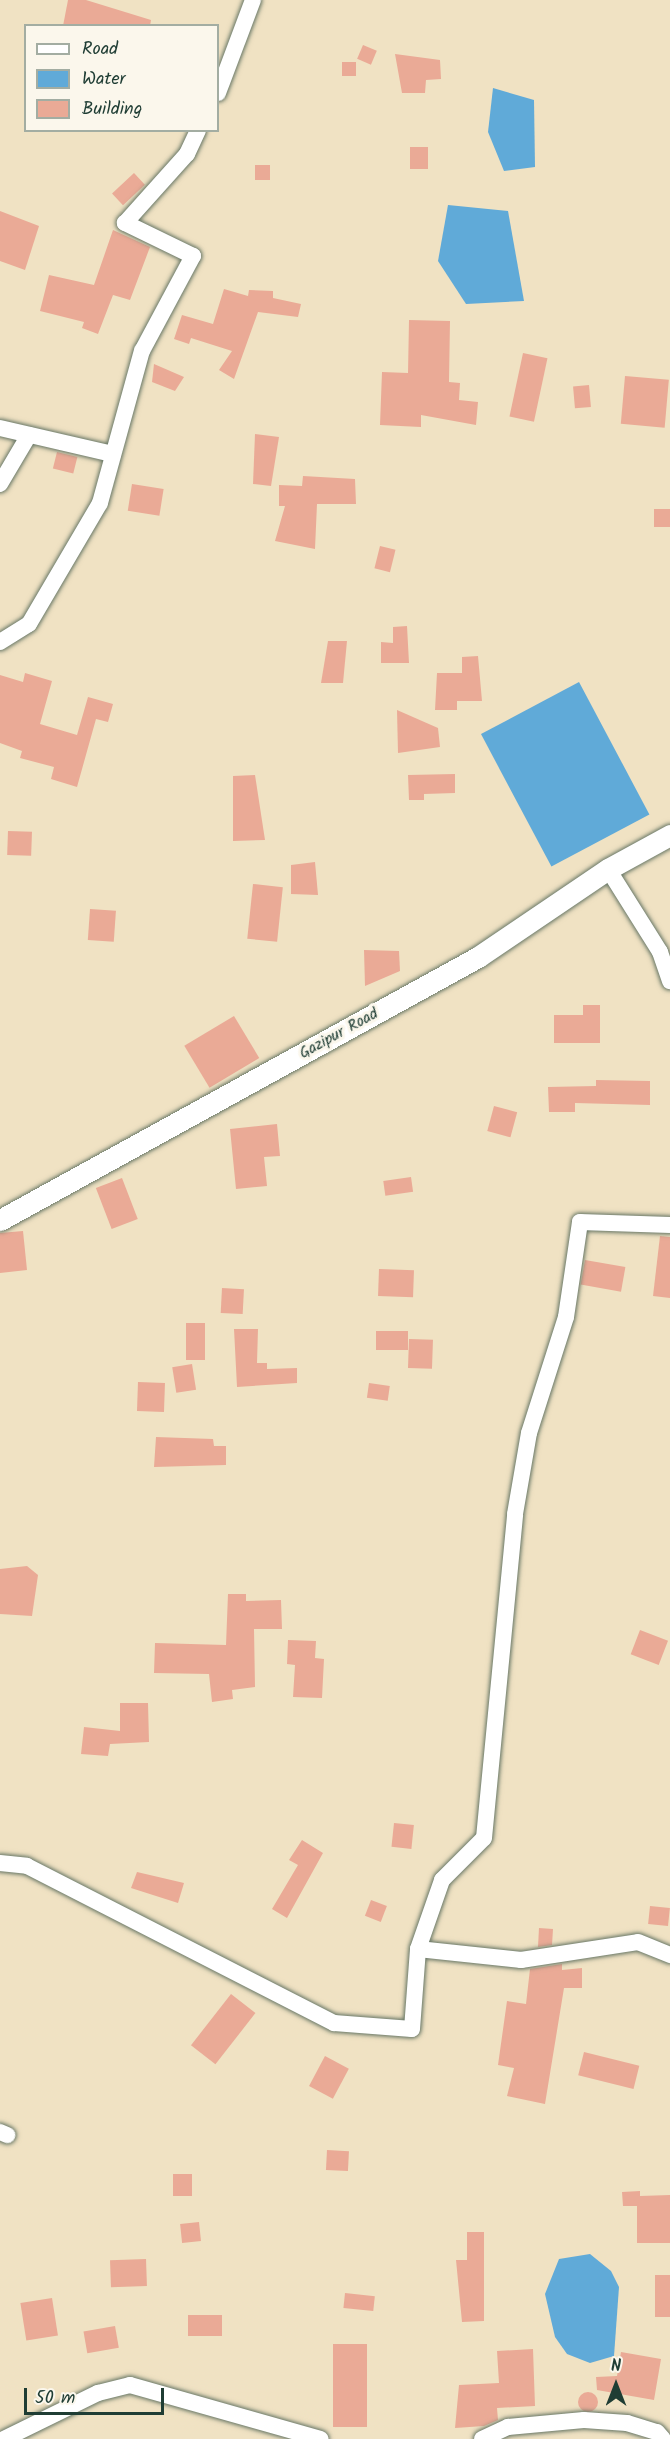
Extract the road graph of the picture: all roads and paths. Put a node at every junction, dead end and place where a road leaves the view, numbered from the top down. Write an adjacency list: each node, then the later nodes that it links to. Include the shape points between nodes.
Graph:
1 (253, 0): 2 (street)
2 (219, 90)
3 (197, 132): 6 (street, via 187,154 125,223 193,256 142,351)
4 (0, 428): 5 (street)
5 (29, 435): 6 (street); 7 (street)
6 (113, 454): 8 (street, via 100,503 29,624)
7 (0, 484)
8 (0, 642)
9 (670, 835): 10 (street, Gazipur Road)
10 (608, 868): 11 (street, via 660,952); 12 (street, Gazipur Road, via 478,957)
11 (670, 981)
12 (0, 1220)
13 (670, 1224): 15 (street, via 580,1222 566,1317 529,1433 515,1514 484,1838 442,1880)
14 (0, 1863): 15 (street, via 27,1866 334,2023 412,2029)
15 (418, 1949): 16 (street, via 521,1960 638,1942)
16 (670, 1955)
17 (4, 2439): 18 (street, via 98,2393 130,2385)
18 (321, 2439)
19 (482, 2439): 20 (street, via 508,2427 584,2420 627,2423 657,2432)
20 (663, 2439)

